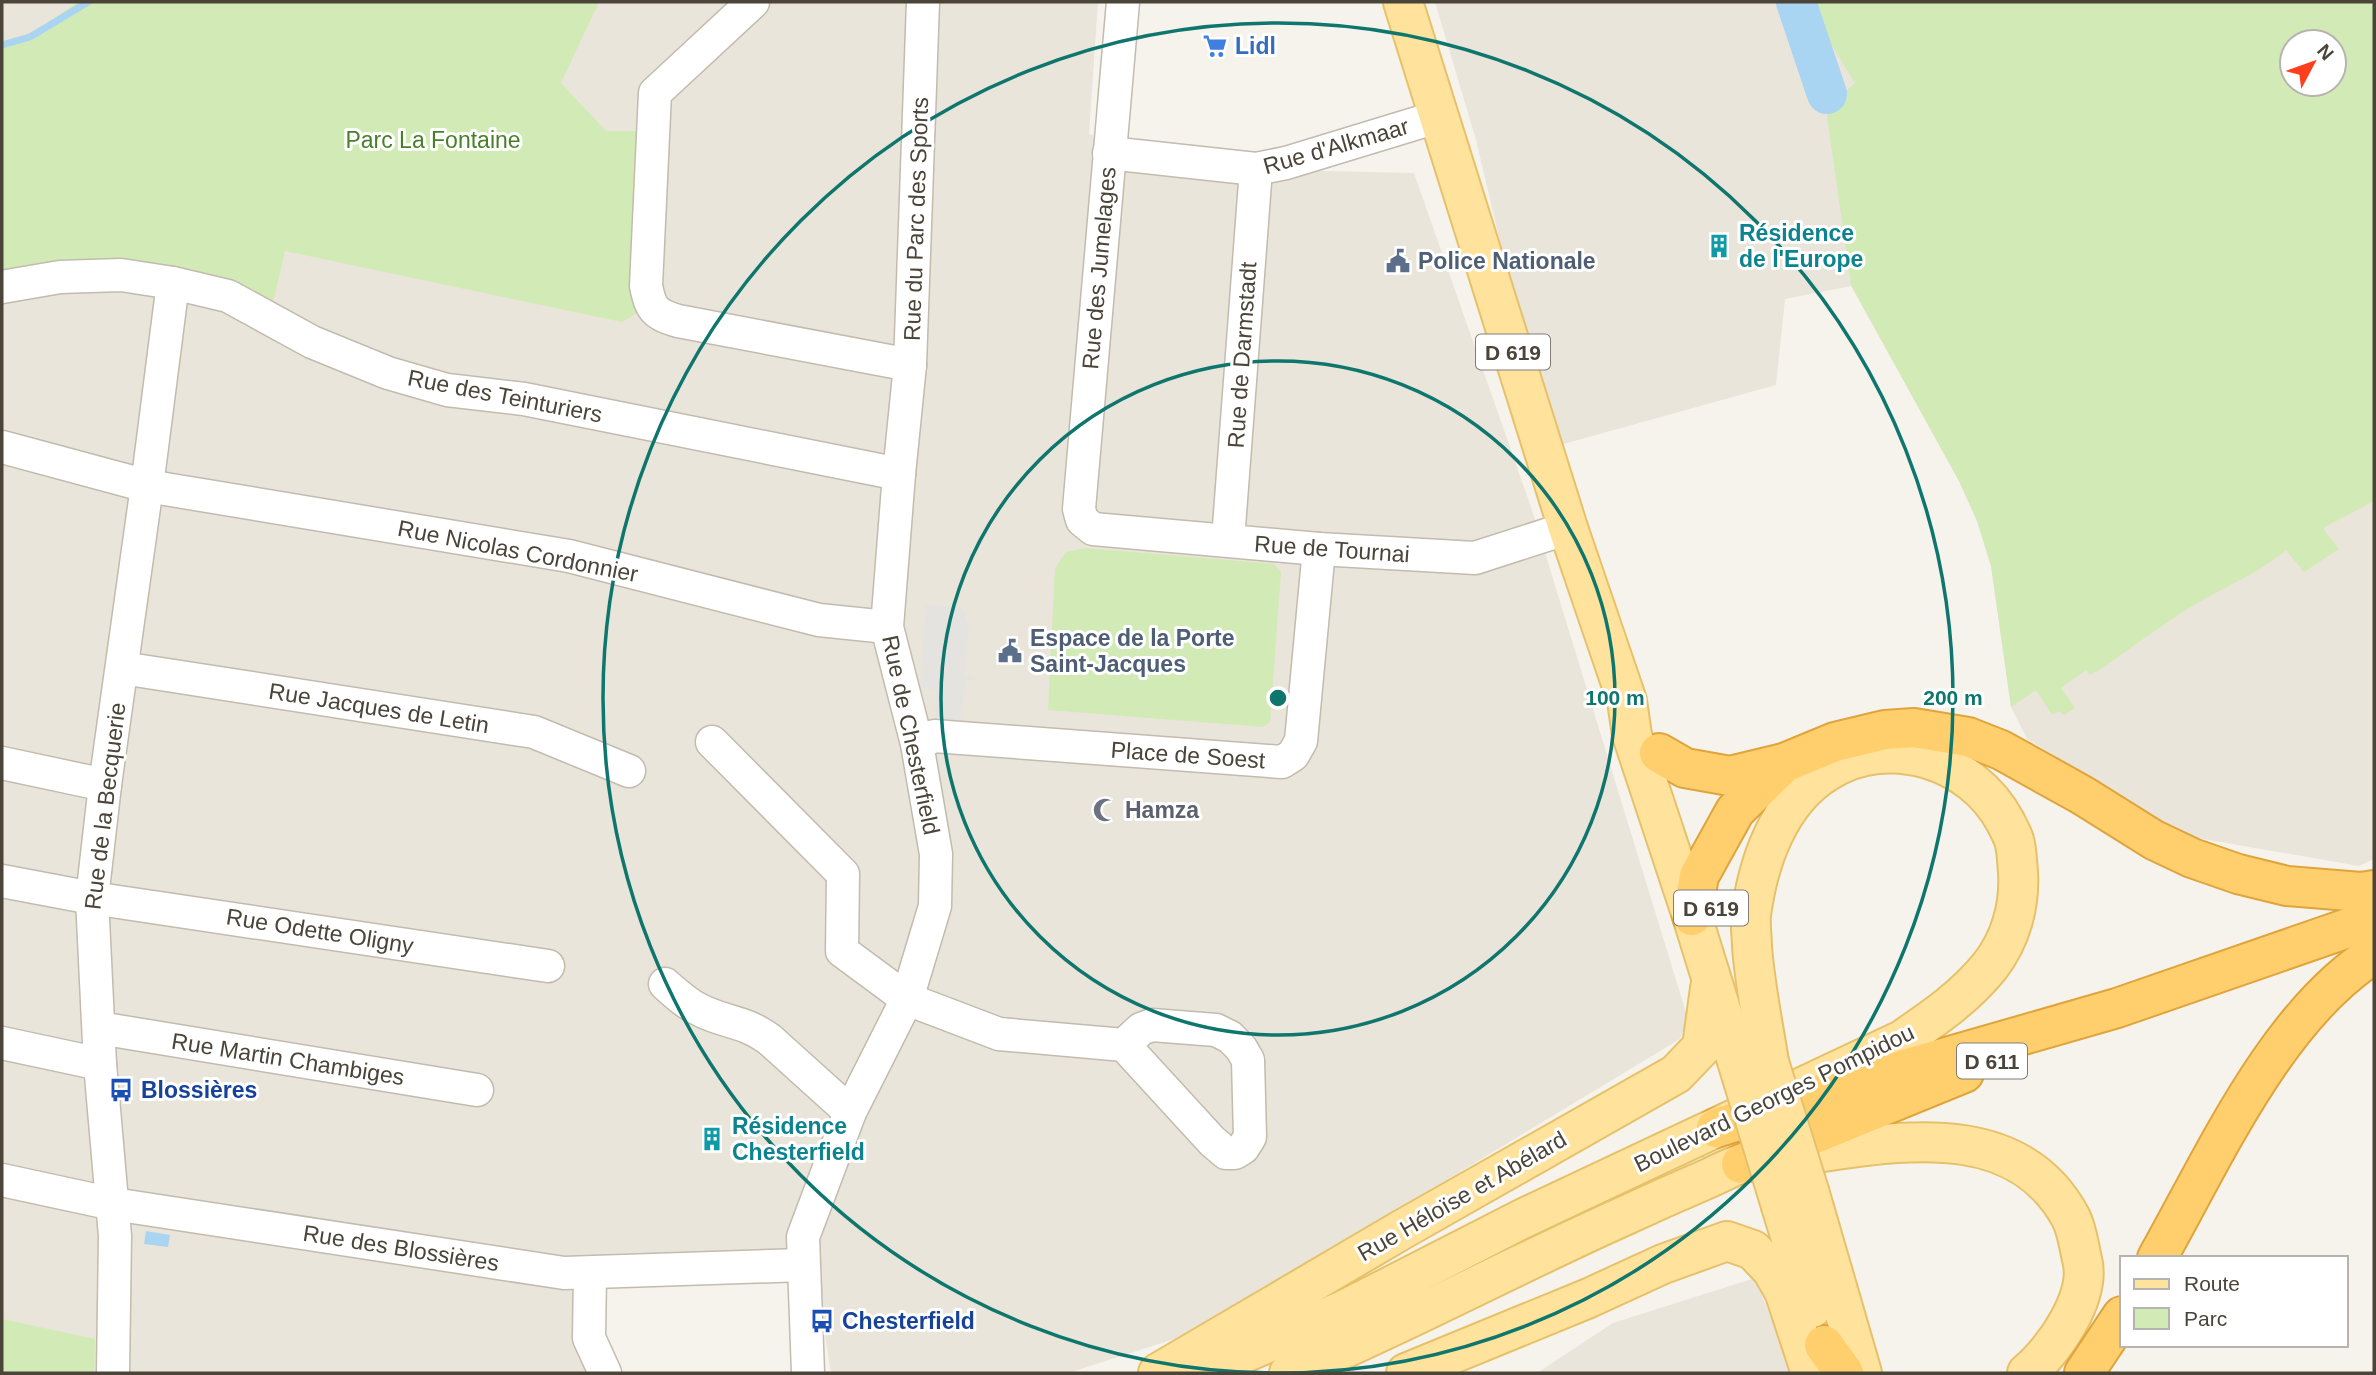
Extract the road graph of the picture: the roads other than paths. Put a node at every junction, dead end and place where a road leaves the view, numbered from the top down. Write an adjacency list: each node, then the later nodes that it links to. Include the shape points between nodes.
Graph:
1 (753, 2): 10 (street, Rue du Parc des Sports, via 655,93 646,286 650,304 660,316 678,321)
2 (923, 2): 10 (street, Rue du Parc des Sports)
3 (1123, 2): 6 (street, Rue des Jumelages)
4 (1403, 2): 5 (main road, D 619)
5 (1437, 117): 7 (street, Rue d'Alkmaar); 14 (main road, D 619)
6 (1110, 153): 7 (street, Rue d'Alkmaar); 15 (street, Rue des Jumelages, via 1079,509 1082,520)
7 (1256, 169): 16 (street, Rue de Darmstadt)
8 (173, 283): 9 (street, Rue des Teinturiers, via 121,275 60,277); 12 (street, Rue des Teinturiers, via 228,296 312,342 388,373 447,390 524,398); 13 (street, Rue de la Becquerie)
9 (2, 287)
10 (910, 365): 12 (street, Rue de Chesterfield)
11 (2, 447): 13 (street, Rue Nicolas Cordonnier)
12 (899, 474): 18 (street, Rue de Chesterfield)
13 (147, 486): 18 (street, Rue Nicolas Cordonnier, via 569,556 819,620); 19 (street, Rue de la Becquerie)
14 (1568, 528): 17 (street, Rue de Tournai, via 1475,558); 20 (main road, D 619)
15 (1093, 529): 16 (street, Rue de Tournai)
16 (1228, 540): 17 (street, Rue de Tournai)
17 (1319, 549): 22 (street, Place de Soest, via 1301,741 1282,762 934,736)
18 (887, 627): 22 (street, Rue de Chesterfield)
19 (122, 668): 26 (street, Rue Jacques de Letin, via 534,732); 27 (street, Rue de la Becquerie)
20 (1626, 701): 23 (main road, D 619); 32 (main road, D 619, via 1632,735)
21 (712, 742): 38 (street, via 843,874 842,951)
22 (917, 744): 38 (street, Rue de Chesterfield, via 936,854 935,906)
23 (1659, 753): 25 (highway, via 1685,768 1730,776); 28 (main road, D 619)
24 (2, 763): 27 (street)
25 (1784, 763): 28 (highway, via 1735,811); 30 (highway, via 1835,742 1885,730 1914,728 1968,737 2001,750 2192,858 2287,886)
26 (629, 771)
27 (105, 785): 31 (street, Rue de la Becquerie)
28 (1699, 876): 32 (highway); 44 (main road, D 619)
29 (2, 881): 31 (street, Rue Odette Oligny)
30 (2374, 890)
31 (92, 898): 35 (street, Rue Odette Oligny); 40 (street, Rue de la Becquerie)
32 (1692, 916): 36 (main road, D 619)
33 (2374, 919): 39 (highway, D 611)
34 (2374, 954): 51 (highway, via 2317,1003 2284,1042 2244,1102)
35 (548, 966)
36 (1712, 979): 44 (main road, D 619); 59 (main road, Rue Héloïse et Abélard, via 1702,1047 1676,1074)
37 (665, 984): 46 (street, via 702,1012 755,1029)
38 (907, 999): 42 (street, via 999,1034); 46 (street, Rue de Chesterfield)
39 (2117, 1008): 47 (highway, D 611); 48 (highway, D 611)
40 (99, 1028): 43 (street, Rue de la Becquerie); 45 (street, Rue Martin Chambiges)
41 (2, 1043): 43 (street)
42 (1125, 1045): 42 (street, via 1212,1141 1226,1153 1243,1148 1250,1137 1248,1060 1230,1037 1216,1030 1152,1025)
43 (100, 1064): 50 (street, Rue de la Becquerie)
44 (1755, 1068): 47 (main road, Boulevard Georges Pompidou, via 1751,918 1761,866 1790,806 1828,770 1885,752 1914,755 1960,772 1997,806 2014,839 2019,887 2016,915 1992,963 1968,992 1902,1040); 55 (main road, D 619, bridge)
45 (477, 1090)
46 (850, 1111): 52 (street, Rue de Chesterfield, via 803,1237)
47 (1716, 1128): 60 (main road, Boulevard Georges Pompidou, via 1524,1217 1344,1310)
48 (1741, 1164): 61 (main road, Boulevard Georges Pompidou); 63 (main road, Boulevard Georges Pompidou, via 1869,1145 1951,1142 1984,1148 2036,1175 2071,1219 2084,1267 2070,1320 2048,1354)
49 (2, 1180): 50 (street, Rue des Blossières)
50 (113, 1204): 53 (street, Rue des Blossières, via 564,1273); 56 (street, Rue de la Becquerie)
51 (2158, 1256)
52 (803, 1265): 53 (street, Rue des Blossières); 58 (street, Rue de Chesterfield)
53 (590, 1272): 57 (street, via 589,1338)
54 (2120, 1320): 64 (highway)
55 (1844, 1367): 62 (main road, via 1772,1270 1753,1250 1727,1241)
56 (113, 1373)
57 (606, 1373)
58 (808, 1373)
59 (1158, 1373)
60 (1198, 1373)
61 (1289, 1373)
62 (1406, 1373)
63 (2027, 1373)
64 (2084, 1373)

